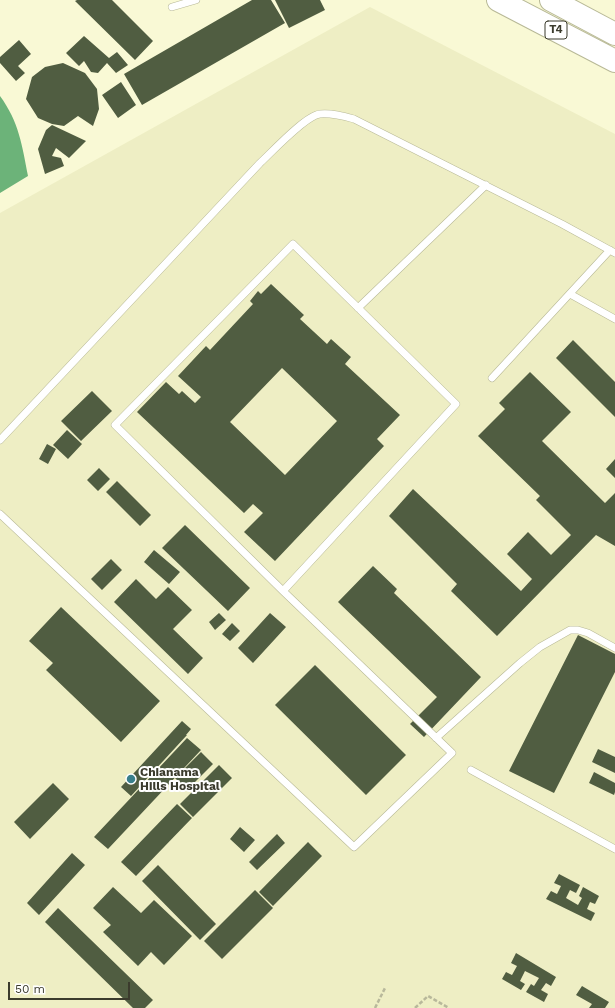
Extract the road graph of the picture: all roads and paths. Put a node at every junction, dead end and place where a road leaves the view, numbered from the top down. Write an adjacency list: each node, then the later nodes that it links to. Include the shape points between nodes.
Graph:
1 (196, 0): 4 (lane)
2 (498, 0): 6 (main road, T4)
3 (551, 0): 5 (main road, T4)
4 (172, 7)
5 (615, 34)
6 (615, 61)
7 (486, 185): 8 (lane); 10 (lane); 13 (lane, via 354,119 335,114 318,114 302,123 260,163)
8 (613, 252): 9 (lane)
9 (570, 294): 11 (lane); 12 (lane)
10 (358, 308): 15 (lane, via 456,404); 15 (lane, via 293,244 115,425)
11 (615, 319)
12 (492, 378)
13 (0, 440)
14 (0, 514): 17 (lane, via 354,847 452,753)
15 (283, 591): 17 (lane)
16 (615, 648): 17 (lane, via 588,633 570,630 540,647 520,663)
17 (436, 738)
18 (471, 770): 19 (lane)
19 (615, 849)
20 (384, 988): 21 (path)
21 (375, 1008)
22 (415, 1008): 23 (path, via 428,996)
23 (449, 1008)

